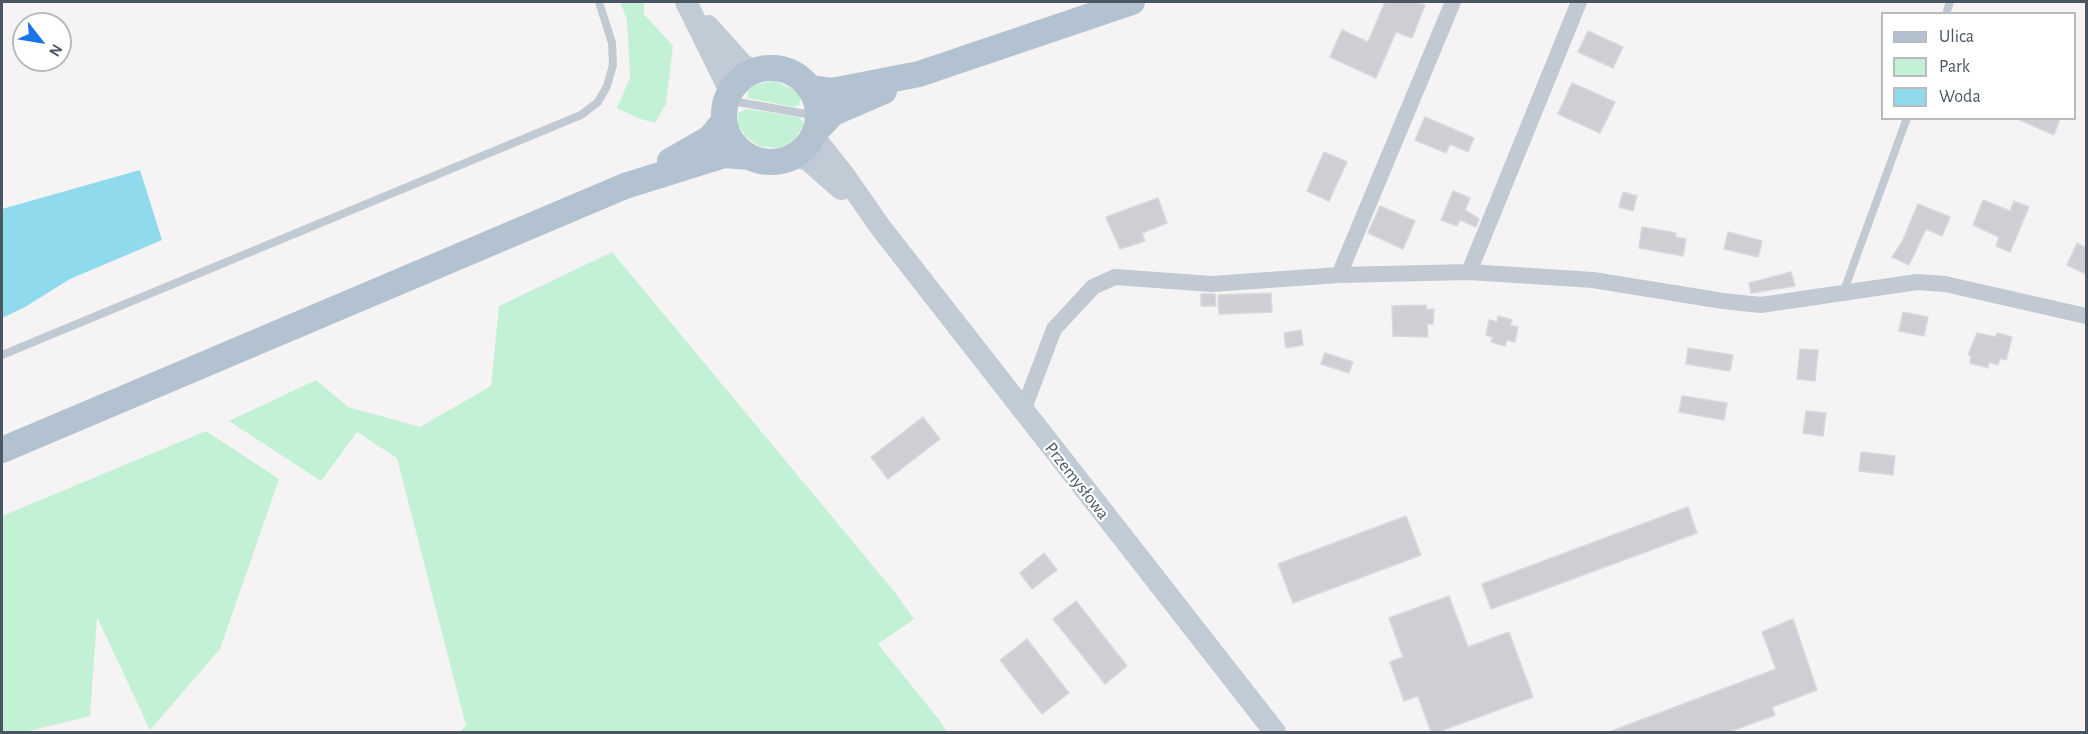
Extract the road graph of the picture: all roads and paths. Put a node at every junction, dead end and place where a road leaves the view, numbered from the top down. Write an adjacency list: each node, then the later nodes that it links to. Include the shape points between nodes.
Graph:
1 (599, 2): 20 (lane, via 612,43 613,65 598,102 581,115)
2 (686, 2): 6 (street, via 743,65); 9 (street)
3 (1132, 2): 7 (main road)
4 (1453, 2): 17 (street)
5 (1579, 2): 16 (street)
6 (754, 71): 8 (main road, via 784,70); 9 (main road, via 740,79)
7 (919, 74): 8 (main road, via 832,91); 11 (main road)
8 (809, 88): 11 (main road, via 816,101)
9 (727, 104): 11 (lane); 13 (main road, via 728,135); 14 (main road, via 710,138)
10 (1906, 120): 18 (lane)
11 (816, 124): 12 (main road, via 807,146); 15 (street, Przemysłowa, via 818,142)
12 (795, 156): 13 (main road, via 765,162); 15 (street, Przemysłowa, via 808,160 826,174)
13 (750, 157): 14 (main road, via 724,155)
14 (625, 186): 22 (main road)
15 (881, 228): 21 (street, Przemysłowa)
16 (1469, 272): 17 (street); 18 (street, via 1593,280 1761,305)
17 (1339, 275): 21 (street, via 1212,284 1115,277 1093,287 1054,329)
18 (1843, 292): 19 (street, via 1917,282)
19 (2086, 316)
20 (2, 355)
21 (1023, 411): 23 (street, Przemysłowa)
22 (2, 450)
23 (1275, 732)

